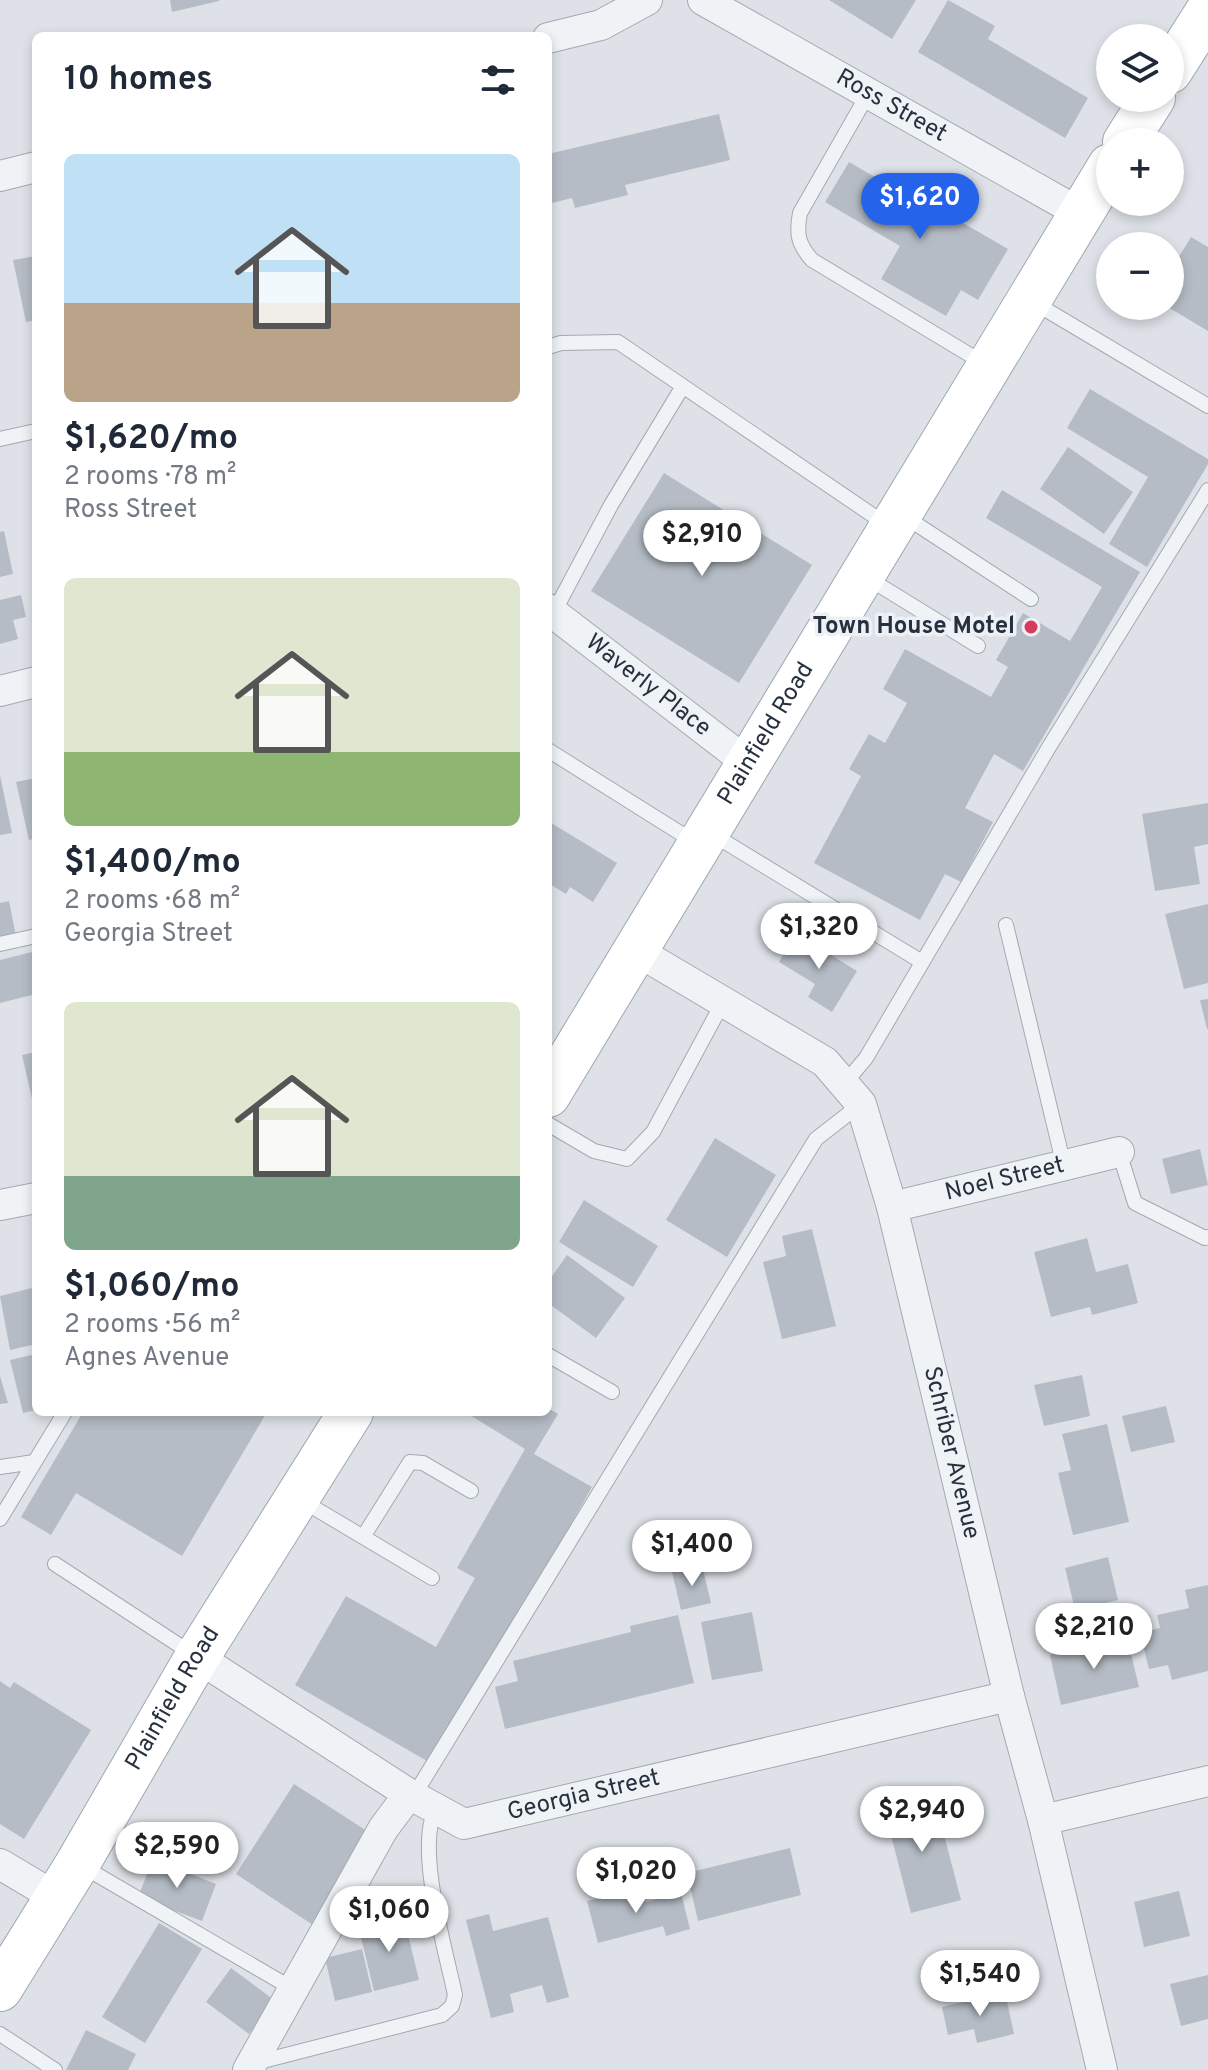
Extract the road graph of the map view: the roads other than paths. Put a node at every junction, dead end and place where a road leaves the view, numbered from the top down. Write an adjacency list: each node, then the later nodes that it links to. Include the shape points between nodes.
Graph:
1 (647, 0): 4 (street, via 601,25)
2 (703, 0): 6 (street, Ross Street)
3 (1203, 30): 5 (main road)
4 (552, 37)
5 (1184, 54)
6 (868, 94): 10 (street, Ross Street); 13 (lane, via 800,213 799,246 812,260)
7 (32, 168): 8 (street)
8 (0, 176)
9 (1096, 188): 10 (main road, Plainfield Road)
10 (1080, 213): 11 (main road, Plainfield Road)
11 (1028, 299): 13 (main road, Plainfield Road); 15 (lane)
12 (552, 346): 14 (lane, via 618,342)
13 (988, 366): 19 (main road, Plainfield Road)
14 (683, 386): 19 (lane); 22 (lane)
15 (1208, 406)
16 (32, 432): 17 (lane)
17 (0, 439)
18 (1208, 490): 34 (lane)
19 (895, 520): 20 (main road, Plainfield Road); 21 (lane)
20 (863, 575): 24 (lane); 28 (main road, Plainfield Road)
21 (1031, 599)
22 (552, 611)
23 (552, 616): 28 (street, Waverly Place)
24 (978, 646)
25 (32, 683): 26 (street)
26 (0, 691)
27 (552, 752): 29 (lane)
28 (749, 764): 29 (main road, Plainfield Road)
29 (704, 839): 33 (main road, Plainfield Road); 34 (lane)
30 (1006, 925): 40 (lane)
31 (32, 937): 32 (lane)
32 (0, 944)
33 (637, 951): 35 (street, Schriber Avenue); 36 (main road, Plainfield Road)
34 (922, 962): 37 (lane, via 866,1058)
35 (723, 1002): 37 (street, Schriber Avenue, via 825,1062); 38 (lane, via 653,1132 627,1159 594,1151)
36 (552, 1089)
37 (852, 1094): 43 (street, Schriber Avenue); 60 (lane, via 816,1139)
38 (552, 1126)
39 (1119, 1152): 40 (street, Noel Street); 44 (lane, via 1135,1203)
40 (1064, 1166): 43 (street, Noel Street)
41 (2, 1195): 42 (street)
42 (32, 1198)
43 (892, 1207): 58 (street, Schriber Avenue)
44 (1208, 1237)
45 (552, 1357): 46 (lane)
46 (612, 1392)
47 (63, 1416): 49 (lane)
48 (348, 1416): 52 (main road, Plainfield Road)
49 (34, 1462): 50 (lane); 53 (lane)
50 (0, 1467)
51 (471, 1491): 54 (lane, via 423,1463 410,1462)
52 (297, 1498): 54 (lane); 57 (main road, Plainfield Road)
53 (0, 1519)
54 (363, 1537): 56 (lane)
55 (55, 1564): 57 (lane)
56 (432, 1578)
57 (197, 1657): 60 (street, Georgia Street); 63 (main road, Plainfield Road)
58 (1009, 1696): 60 (street, Georgia Street, via 464,1824); 61 (street, Schriber Avenue)
59 (1208, 1781): 61 (street)
60 (419, 1800): 65 (street, via 383,1829); 67 (lane, via 430,1819 429,1853 455,1995 452,2006 442,2015)
61 (1043, 1820): 69 (street, Schriber Avenue)
62 (0, 1864): 63 (street)
63 (67, 1881): 64 (main road, Plainfield Road); 65 (lane)
64 (0, 1989)
65 (293, 1989): 67 (street)
66 (0, 2034): 68 (lane)
67 (249, 2067)
68 (55, 2070)
69 (1102, 2070)

